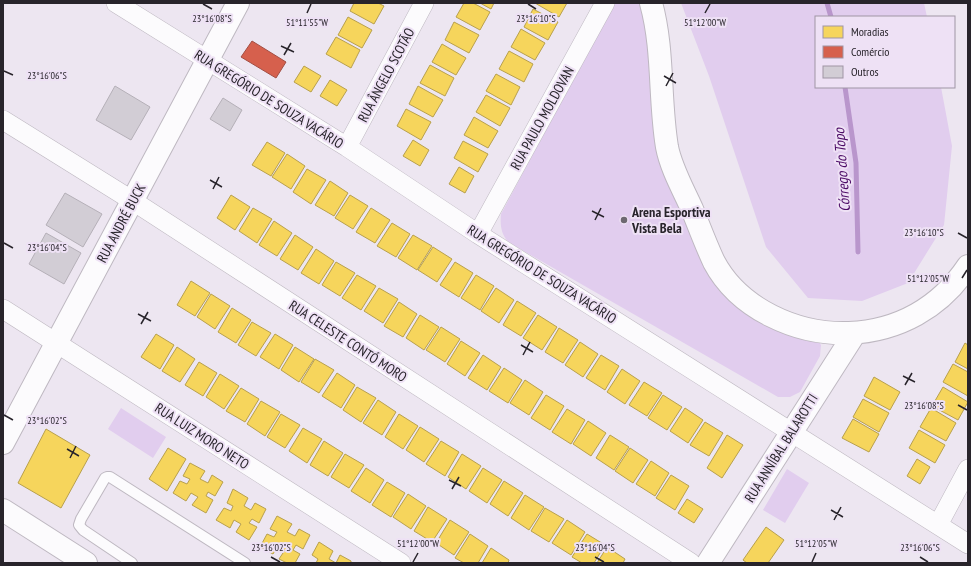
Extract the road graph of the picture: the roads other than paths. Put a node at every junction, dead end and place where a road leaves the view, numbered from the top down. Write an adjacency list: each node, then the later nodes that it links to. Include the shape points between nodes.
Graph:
1 (116, 3): 6 (street, RUA GREGÓRIO DE SOUZA VACÁRIO)
2 (238, 3): 6 (street, RUA ANDRÉ BUCK)
3 (424, 3): 8 (street, RUA ÂNGELO SCOTÃO)
4 (605, 3): 10 (street, RUA PAULO MOLDOVAN)
5 (651, 3): 13 (street, via 658,38 668,148 715,262 743,297 779,320 835,334)
6 (207, 60): 8 (street, RUA GREGÓRIO DE SOUZA VACÁRIO); 9 (street, RUA ANDRÉ BUCK)
7 (3, 120): 9 (street, RUA CELESTE CONTÓ MORO)
8 (347, 147): 10 (street, RUA GREGÓRIO DE SOUZA VACÁRIO)
9 (132, 201): 14 (street, RUA ANDRÉ BUCK); 25 (street, RUA CELESTE CONTÓ MORO)
10 (478, 234): 15 (street, RUA GREGÓRIO DE SOUZA VACÁRIO)
11 (968, 266): 13 (street, via 941,298 923,311 889,327)
12 (3, 309): 14 (street, RUA LUIZ MORO NETO)
13 (855, 333): 15 (street, RUA ANNÍBAL BALAROTTI)
14 (57, 343): 16 (street, RUA ANDRÉ BUCK); 24 (street, RUA LUIZ MORO NETO)
15 (791, 432): 19 (street, RUA GREGÓRIO DE SOUZA VACÁRIO); 26 (street, RUA ANNÍBAL BALAROTTI)
16 (3, 443)
17 (968, 469): 19 (street)
18 (3, 510): 21 (street)
19 (938, 525): 20 (street, RUA GREGÓRIO DE SOUZA VACÁRIO)
20 (968, 544)
21 (86, 563)
22 (132, 563): 23 (lane, via 79,525 107,477)
23 (245, 563)
24 (401, 563)
25 (691, 563)
26 (708, 563)

